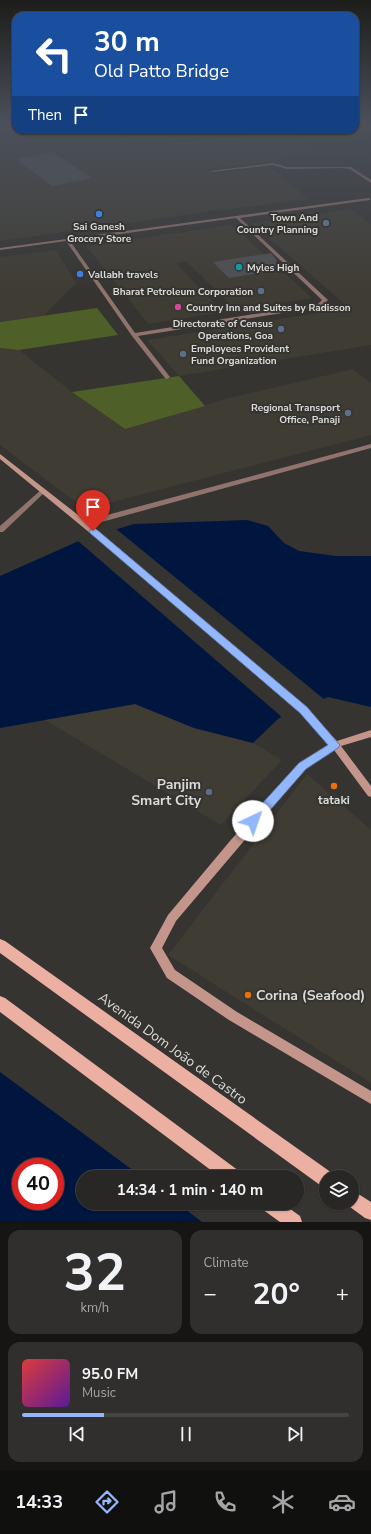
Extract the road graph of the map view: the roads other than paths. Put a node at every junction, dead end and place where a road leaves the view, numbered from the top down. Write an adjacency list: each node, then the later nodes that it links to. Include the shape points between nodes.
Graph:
1 (371, 193): 2 (street, via 368,196)
2 (370, 200): 3 (street)
3 (237, 217): 4 (street); 6 (street, via 325,300 320,305)
4 (67, 240): 5 (street); 6 (street)
5 (0, 249)
6 (134, 335): 7 (street)
7 (167, 377)
8 (371, 446): 11 (street)
9 (0, 456): 10 (main road)
10 (43, 491): 11 (main road); 12 (street)
11 (84, 524): 14 (main road, via 303,710)
12 (0, 530)
13 (371, 733): 14 (main road)
14 (335, 745): 15 (main road); 18 (main road, via 302,766 172,918 156,948 171,974 233,1016)
15 (371, 792)
16 (0, 945): 20 (main road, Avenida Dom João de Castro)
17 (0, 1003): 19 (main road)
18 (371, 1098)
19 (225, 1170)
20 (319, 1174)
21 (359, 1203): 23 (main road)
22 (278, 1210): 24 (main road)
23 (371, 1212)
24 (294, 1222)

